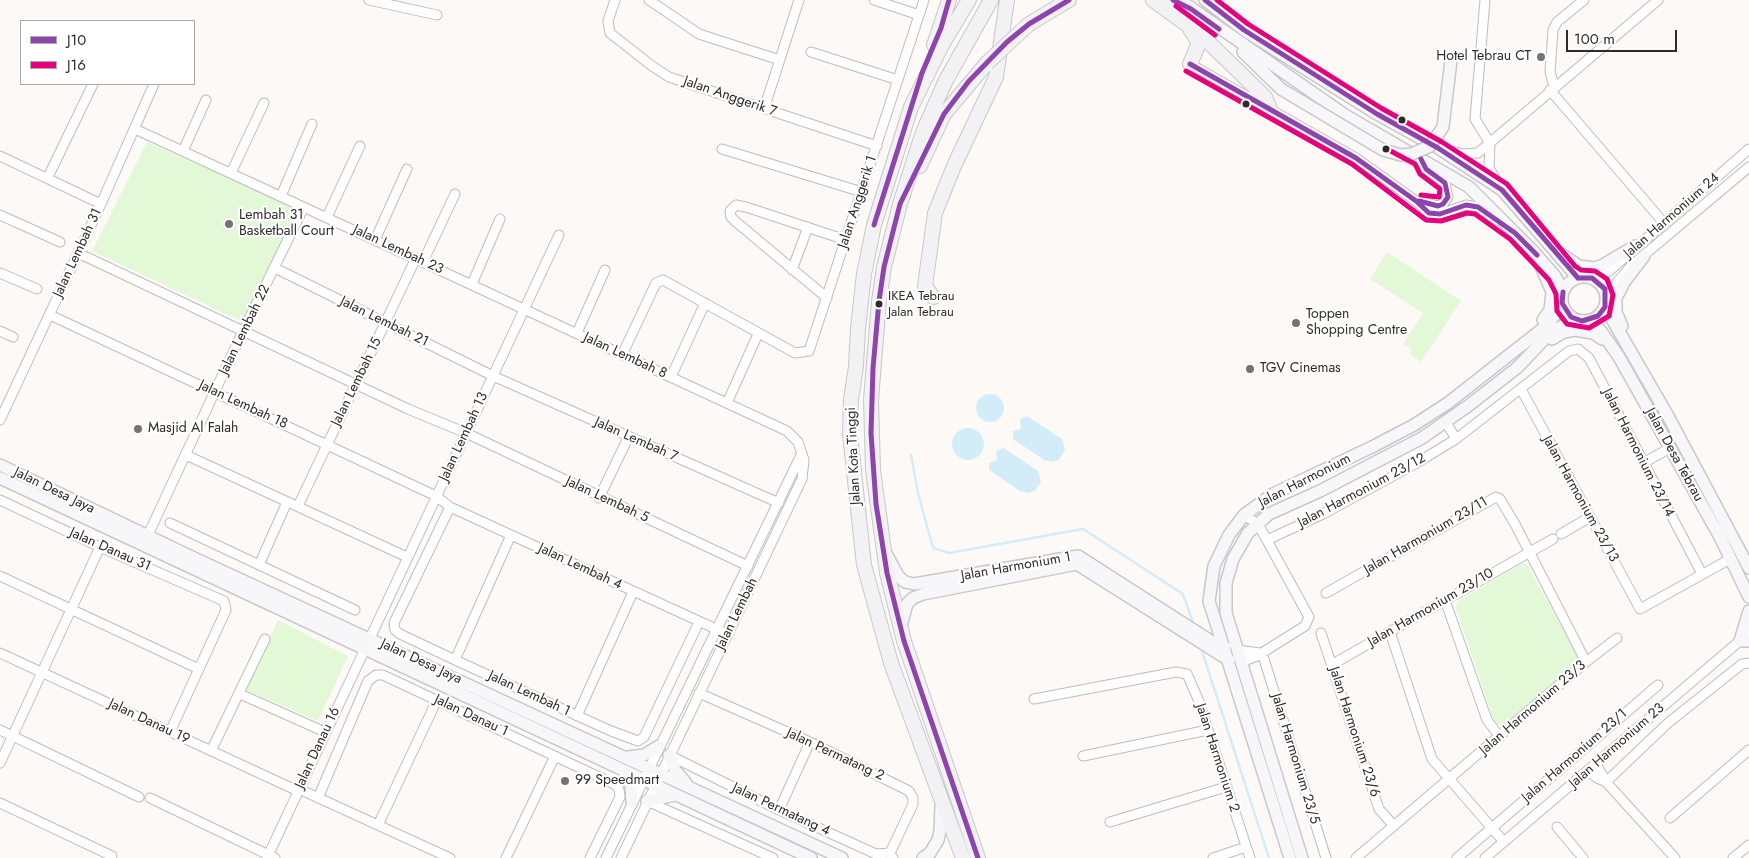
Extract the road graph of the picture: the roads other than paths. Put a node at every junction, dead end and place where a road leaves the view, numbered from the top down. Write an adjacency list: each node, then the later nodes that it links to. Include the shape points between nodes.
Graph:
1 (369, 0): 18 (street)
2 (615, 0): 35 (street, Jalan Anggerik 7, via 607,27 610,33 652,66 669,76)
3 (650, 0): 26 (street, via 699,34)
4 (874, 0): 21 (street)
5 (924, 0): 21 (street, Jalan Anggerik 1)
6 (950, 0): 34 (highway)
7 (969, 0): 34 (highway, Jalan Kota Tinggi)
8 (991, 0): 58 (highway, Jalan Kota Tinggi, via 945,82 923,132)
9 (1007, 0): 84 (highway, via 996,77 935,213 925,286)
10 (1069, 0): 58 (highway, bridge, via 1029,24 969,81 944,114)
11 (1153, 0): 22 (highway)
12 (1173, 0): 19 (highway)
13 (1206, 0): 42 (main road, via 1276,51)
14 (1485, 0): 39 (street, via 1475,119)
15 (1584, 0): 31 (street, via 1557,22 1553,30)
16 (1658, 0): 31 (street)
17 (796, 1): 26 (street)
18 (404, 4): 20 (street)
19 (1185, 4): 23 (main road)
20 (436, 14)
21 (919, 15): 28 (street, Jalan Anggerik 1)
22 (1187, 24): 27 (highway, via 1199,43); 36 (highway, via 1265,97)
23 (1237, 42): 25 (main road, bridge, via 1281,89 1383,150 1400,155 1430,146 1442,131); 47 (main road, via 1345,115)
24 (811, 52): 28 (street)
25 (1452, 52)
26 (780, 60): 35 (street)
27 (1190, 64): 36 (street)
28 (898, 80): 41 (street, Jalan Anggerik 1)
29 (93, 85): 51 (street)
30 (154, 85): 38 (street, Jalan Lembah 31)
31 (1552, 88): 39 (street); 63 (street)
32 (206, 100): 45 (street)
33 (264, 103): 50 (street)
34 (911, 107): 212 (highway, Jalan Kota Tinggi, via 874,225 864,274 850,434 864,565 891,663)
35 (764, 109): 41 (street, Jalan Anggerik 7)
36 (1270, 109): 56 (street, via 1356,158)
37 (312, 124): 55 (street)
38 (135, 129): 45 (street, Jalan Lembah 23); 57 (street, Jalan Lembah 31)
39 (1490, 143): 42 (street, via 1474,154); 52 (street, via 1489,168)
40 (360, 146): 61 (street)
41 (876, 146): 53 (street, Jalan Anggerik 1)
42 (1438, 148): 52 (main road)
43 (722, 149): 53 (street)
44 (1749, 149): 63 (street, Jalan Harmonium 24)
45 (183, 151): 50 (street, Jalan Lembah 23)
46 (0, 156): 51 (street)
47 (1421, 159): 56 (street, via 1426,169 1444,183 1448,198 1438,206); 65 (main road, via 1469,187)
48 (1749, 167): 74 (street, Jalan Harmonium 24)
49 (407, 169): 67 (street)
50 (231, 173): 55 (street, Jalan Lembah 23)
51 (48, 177): 57 (street)
52 (1502, 190): 70 (main road)
53 (862, 192): 68 (street, Jalan Anggerik 1)
54 (456, 194): 75 (street, Jalan Lembah 15)
55 (281, 196): 59 (street, Jalan Lembah 23)
56 (1416, 201): 65 (street, via 1433,214 1466,205 1478,207)
57 (101, 204): 72 (street, Jalan Lembah 31)
58 (900, 204): 136 (highway, Jalan Kota Tinggi, via 884,267 872,368 871,433)
59 (304, 207): 61 (street, Jalan Lembah 23); 76 (street, Jalan Lembah 22)
60 (0, 216): 69 (street)
61 (327, 217): 67 (street, Jalan Lembah 23)
62 (500, 219): 82 (street)
63 (1663, 222): 71 (street, Jalan Harmonium 24)
64 (808, 226): 68 (street); 78 (street); 78 (street, via 736,205 730,211 735,221)
65 (1515, 233): 73 (main road)
66 (559, 235): 89 (street, Jalan Lembah 13)
67 (375, 240): 75 (street, Jalan Lembah 23)
68 (846, 240): 86 (street, Jalan Anggerik 1)
69 (60, 242)
70 (1547, 244): 71 (main road, via 1574,264 1591,268 1603,265); 80 (main road)
71 (1635, 246): 81 (street, Jalan Harmonium 24, via 1609,271)
72 (78, 253): 90 (street, Jalan Lembah 31); 94 (street)
73 (1535, 253): 85 (main road, via 1555,276); 99 (main road, via 1551,286 1550,310)
74 (1644, 256): 87 (street, Jalan Harmonium 24, via 1620,277); 98 (main road, via 1620,287 1615,303)
75 (419, 260): 82 (street, Jalan Lembah 23); 92 (street, Jalan Lembah 15)
76 (275, 268): 92 (street, Jalan Lembah 21); 94 (street, Jalan Lembah 22)
77 (605, 270): 95 (street)
78 (792, 270): 86 (street)
79 (0, 272): 83 (street)
80 (1578, 278): 81 (main road); 85 (main road, via 1569,283)
81 (1592, 278): 87 (main road, via 1601,284)
82 (472, 284): 89 (street, Jalan Lembah 23)
83 (37, 289)
84 (933, 297)
85 (1563, 297): 91 (main road, via 1567,313); 99 (main road, Jalan Harmonium, via 1546,326)
86 (827, 298): 96 (street, Jalan Anggerik 1, via 811,348 806,352 795,353)
87 (1606, 301): 91 (main road, via 1598,316); 98 (main road, Jalan Desa Tebrau)
88 (705, 303): 96 (street); 101 (street, via 660,280); 105 (street)
89 (524, 309): 95 (street, Jalan Lembah 8); 104 (street, Jalan Lembah 13)
90 (50, 315): 108 (street, Jalan Lembah 18); 110 (street, Jalan Lembah 31)
91 (1582, 320): 102 (main road, Jalan Desa Tebrau, via 1601,331); 103 (main road, Jalan Harmonium, via 1552,331)
92 (386, 323): 104 (street, Jalan Lembah 21); 106 (street, Jalan Lembah 15)
93 (0, 331): 97 (street)
94 (243, 331): 106 (street); 108 (street, Jalan Lembah 22)
95 (577, 334): 101 (street, Jalan Lembah 8)
96 (758, 334): 109 (street)
97 (13, 337)
98 (1631, 352): 143 (main road, Jalan Desa Tebrau)
99 (1510, 353): 129 (main road, Jalan Harmonium, via 1448,403 1414,425 1273,494)
100 (1565, 354): 107 (street, Jalan Harmonium 23/12); 119 (street, Jalan Harmonium 23/14, via 1578,349 1587,354)
101 (622, 355): 105 (street, Jalan Lembah 8)
102 (1619, 357): 103 (main road, via 1593,333 1575,330 1555,336); 116 (main road, Jalan Desa Tebrau)
103 (1518, 367): 111 (main road, Jalan Harmonium)
104 (493, 376): 112 (street, Jalan Lembah 13); 113 (street, Jalan Lembah 7)
105 (671, 377): 109 (street, Jalan Lembah 8)
106 (357, 384): 112 (street); 115 (street, Jalan Lembah 15)
107 (1521, 389): 114 (street, Jalan Harmonium 23/12); 130 (street, Jalan Harmonium 23/13)
108 (215, 391): 115 (street, Jalan Lembah 18); 118 (street, Jalan Lembah 22)
109 (726, 403): 117 (street, via 787,431)
110 (0, 420)
111 (1446, 422): 114 (street); 132 (main road, Jalan Harmonium, via 1381,460 1275,510)
112 (466, 433): 122 (street, Jalan Lembah 13); 123 (street, Jalan Lembah 5)
113 (628, 438): 123 (street); 126 (street, Jalan Lembah 7)
114 (1456, 439): 135 (street, Jalan Harmonium 23/12, via 1363,493)
115 (327, 445): 122 (street, Jalan Lembah 18); 127 (street, Jalan Lembah 15)
116 (1670, 448): 119 (street); 140 (main road, Jalan Desa Tebrau)
117 (803, 453): 126 (street, Jalan Lembah); 159 (street, Jalan Lembah, via 802,479)
118 (186, 455): 125 (street); 133 (street, Jalan Lembah 22)
119 (1643, 463): 144 (street, Jalan Harmonium 23/14)
120 (0, 465): 133 (main road, Jalan Desa Jaya)
121 (0, 478): 166 (main road, Jalan Desa Jaya)
122 (436, 496): 128 (street, Jalan Lembah 4); 139 (street, Jalan Lembah 13)
123 (599, 498): 142 (street, Jalan Lembah 5)
124 (0, 500): 137 (street, Jalan Danau 31)
125 (287, 502): 127 (street); 141 (street)
126 (779, 503): 142 (street, Jalan Lembah)
127 (298, 506): 139 (street)
128 (450, 507): 134 (street, Jalan Lembah 4); 171 (street, Jalan Lembah 1, via 394,623 400,634)
129 (1244, 515): 132 (street); 165 (main road, Jalan Harmonium, via 1229,535 1210,580 1209,601)
130 (1590, 518): 138 (street, Jalan Harmonium 23/10); 144 (street, Jalan Harmonium 23/13, via 1640,609)
131 (170, 522): 141 (street)
132 (1258, 524): 135 (street); 167 (main road, Jalan Harmonium, via 1240,546 1226,583 1226,613)
133 (148, 535): 161 (main road, Jalan Desa Jaya)
134 (511, 535): 146 (street, Jalan Lembah 4); 171 (street)
135 (1267, 540): 169 (street, via 1308,612 1308,620 1305,626)
136 (882, 542): 155 (highway, Jalan Kota Tinggi); 160 (main road, Jalan Harmonium 1, via 898,576 914,584 1078,556 1190,626)
137 (100, 547): 150 (street); 176 (street, Jalan Danau 31, via 226,604)
138 (1529, 552): 147 (street, Jalan Harmonium 23/11, via 1496,497); 149 (street, Jalan Harmonium 23/10); 173 (street)
139 (407, 557): 161 (street, Jalan Lembah 13)
140 (1730, 559): 144 (street); 148 (main road, Jalan Desa Tebrau)
141 (259, 565): 151 (street)
142 (748, 566): 154 (street, Jalan Lembah)
143 (1749, 568)
144 (1702, 574)
145 (0, 576): 150 (street)
146 (633, 592): 153 (street, Jalan Lembah 4); 183 (street)
147 (1326, 594)
148 (1749, 597)
149 (1445, 600): 156 (street, Jalan Harmonium 23/10); 189 (street, via 1488,720)
150 (72, 610): 176 (street); 177 (street)
151 (355, 610)
152 (1749, 612): 164 (main road)
153 (699, 622): 154 (street, Jalan Lembah 4); 183 (street, Jalan Lembah 1, via 641,739 632,740)
154 (717, 629): 159 (street, Jalan Lembah 4); 191 (street, Jalan Lembah)
155 (900, 630): 160 (main road, Jalan Harmonium 1, via 905,607 918,596 1077,564); 244 (highway, Jalan Kota Tinggi)
156 (1390, 632): 174 (street, Jalan Harmonium 23/10); 204 (street, via 1432,759)
157 (1321, 633): 174 (street, Jalan Harmonium 23/6)
158 (1749, 633): 164 (street, Jalan Harmonium 23)
159 (727, 634): 179 (street, Jalan Lembah)
160 (1197, 636): 165 (main road, Jalan Harmonium 1); 170 (main road, Jalan Harmonium 1, via 1205,646)
161 (369, 638): 166 (street, Jalan Danau 16); 196 (main road, Jalan Desa Jaya)
162 (1617, 638): 173 (street, Jalan Harmonium 23/3)
163 (265, 639): 180 (street)
164 (1744, 641): 199 (street, Jalan Harmonium 23)
165 (1223, 646): 167 (main road, Jalan Harmonium 1); 170 (main road, Jalan Harmonium)
166 (363, 650): 187 (street, Jalan Danau 16); 201 (main road, Jalan Desa Jaya)
167 (1237, 650): 169 (street); 172 (main road, Jalan Harmonium)
168 (0, 652): 177 (street, Jalan Danau 19)
169 (1262, 656): 172 (street); 249 (street, Jalan Harmonium 23/5)
170 (1227, 659): 172 (main road, Jalan Harmonium 1); 247 (main road, Jalan Harmonium)
171 (455, 660): 183 (street, Jalan Lembah 1)
172 (1241, 662): 248 (main road, Jalan Harmonium)
173 (1586, 662): 189 (street, Jalan Harmonium 23/3)
174 (1333, 664): 223 (street, Jalan Harmonium 23/6, via 1379,809)
175 (1745, 664): 206 (street, via 1668,723)
176 (199, 668): 186 (street)
177 (43, 673): 186 (street, Jalan Danau 19); 188 (street)
178 (1658, 685): 224 (street, Jalan Harmonium 23/1)
179 (699, 693): 190 (street, Jalan Permatang 2); 194 (street, Jalan Lembah)
180 (240, 694): 187 (street); 193 (street)
181 (1034, 699): 185 (street, Jalan Harmonium 2, via 1183,672 1189,676)
182 (437, 700): 195 (street, Jalan Danau 1); 215 (street, Jalan Danau 1, via 383,675 370,678); 222 (street)
183 (577, 716)
184 (0, 730): 188 (street)
185 (1208, 730): 197 (street); 208 (street, Jalan Harmonium 2)
186 (170, 732): 193 (street, Jalan Danau 19)
187 (325, 732): 210 (street, Jalan Danau 16)
188 (13, 736): 198 (street); 213 (street)
189 (1500, 737): 204 (street, Jalan Harmonium 23/3)
190 (810, 742): 219 (street); 231 (street, Jalan Permatang 2, via 886,778 911,794 912,804)
191 (659, 746): 196 (main road, via 644,755); 200 (street, Jalan Lembah)
192 (1749, 750): 220 (street)
193 (211, 751): 210 (street, Jalan Danau 19)
194 (669, 755): 203 (street, Jalan Lembah); 209 (main road, via 674,770); 219 (street, Jalan Permatang 4)
195 (555, 756): 235 (street); 236 (street, Jalan Danau 1, via 614,784 620,790 619,799)
196 (623, 756): 200 (main road, Jalan Desa Jaya)
197 (1083, 756)
198 (0, 763)
199 (1596, 764): 202 (street, Jalan Harmonium 23); 206 (street)
200 (648, 768): 203 (main road, Jalan Desa Jaya); 205 (street, Jalan Lembah)
201 (624, 771): 205 (main road, Jalan Desa Jaya); 217 (main road, via 631,786)
202 (1588, 771): 206 (street); 227 (street, Jalan Harmonium 23)
203 (660, 774): 207 (street, Jalan Lembah); 209 (main road, Jalan Desa Jaya)
204 (1449, 779): 223 (street, Jalan Harmonium 23/3); 224 (street)
205 (642, 780): 207 (main road, Jalan Desa Jaya); 217 (street, Jalan Lembah)
206 (1606, 782): 254 (street)
207 (654, 785): 211 (main road, Jalan Desa Jaya); 216 (street, Jalan Lembah)
208 (1226, 787): 221 (street); 229 (street, Jalan Harmonium 2)
209 (692, 788): 226 (main road, Jalan Desa Jaya)
210 (299, 790): 215 (street, Jalan Danau 19); 233 (street, Jalan Danau 16)
211 (675, 795): 216 (main road); 230 (main road, Jalan Desa Jaya)
212 (941, 796): 242 (main road, via 940,830 935,846); 243 (highway, Jalan Kota Tinggi)
213 (139, 797)
214 (150, 798): 233 (street)
215 (318, 798): 222 (street, Jalan Danau 19)
216 (647, 801): 238 (street, Jalan Lembah); 239 (street)
217 (632, 802): 237 (street, Jalan Lembah)
218 (0, 803): 232 (street)
219 (779, 810): 231 (street, Jalan Permatang 4, via 876,854)
220 (1670, 818)
221 (1110, 822)
222 (378, 825): 234 (street, Jalan Danau 19)
223 (1394, 826): 250 (street, Jalan Harmonium 23/3)
224 (1492, 827): 227 (street); 251 (street, Jalan Harmonium 23/1)
225 (1557, 827): 253 (street)
226 (799, 838): 230 (street); 241 (main road, Jalan Desa Jaya)
227 (1504, 842): 252 (street, Jalan Harmonium 23)
228 (1749, 845): 255 (street)
229 (1246, 847): 245 (street); 246 (street, Jalan Harmonium 2)
230 (791, 854): 240 (main road, Jalan Desa Jaya)
231 (892, 855)
232 (112, 856)
233 (270, 857)
234 (450, 858)
235 (506, 858)
236 (590, 858)
237 (606, 858)
238 (621, 858)
239 (773, 858)
240 (811, 858)
241 (842, 858)
242 (923, 858)
243 (963, 858)
244 (978, 858)
245 (1213, 858)
246 (1250, 858)
247 (1290, 858)
248 (1302, 858)
249 (1326, 858)
250 (1356, 858)
251 (1457, 858)
252 (1485, 858)
253 (1583, 858)
254 (1675, 858)
255 (1733, 858)

